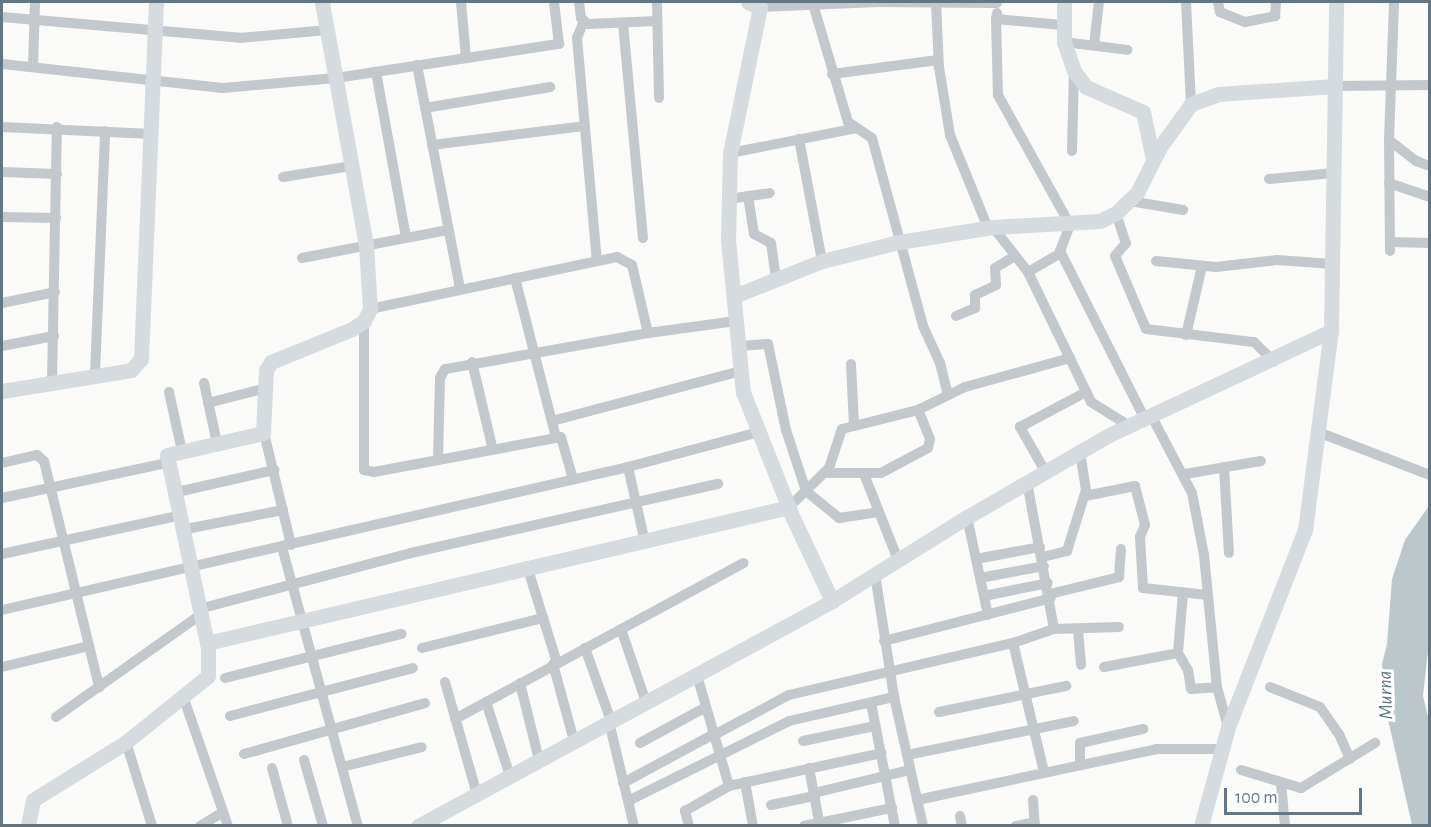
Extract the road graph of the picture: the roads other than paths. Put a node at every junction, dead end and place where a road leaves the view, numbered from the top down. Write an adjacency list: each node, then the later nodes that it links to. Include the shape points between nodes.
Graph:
1 (35, 2): 21 (street)
2 (156, 2): 27 (street)
3 (322, 2): 26 (street)
4 (460, 2): 31 (street)
5 (554, 2): 31 (street, via 558,44)
6 (579, 2): 23 (street)
7 (657, 2): 22 (street)
8 (936, 2): 9 (street); 18 (street); 32 (street)
9 (997, 2): 20 (street)
10 (1064, 2): 25 (street)
11 (1099, 2): 29 (street)
12 (1186, 2): 46 (street)
13 (1218, 2): 14 (street, via 1220,12 1245,22 1275,16)
14 (1276, 2)
15 (1336, 2): 42 (street)
16 (1394, 2): 43 (street)
17 (754, 4): 18 (street); 58 (street)
18 (813, 4): 38 (street)
19 (2, 17): 21 (street)
20 (996, 19): 25 (street); 77 (street, via 998,95)
21 (35, 20): 27 (street); 35 (street)
22 (656, 21): 24 (street); 45 (street)
23 (583, 23): 24 (street); 48 (street, via 577,38)
24 (623, 23): 81 (street)
25 (1062, 25): 28 (street)
26 (327, 30): 27 (street, via 250,38); 40 (street)
27 (155, 32): 39 (street)
28 (1064, 42): 29 (street); 36 (street)
29 (1094, 45): 30 (street)
30 (1128, 50)
31 (466, 58): 34 (street)
32 (938, 60): 38 (street); 78 (street, via 951,135)
33 (2, 64): 35 (street)
34 (417, 65): 37 (street); 47 (street)
35 (33, 67): 39 (street)
36 (1074, 71): 57 (street); 59 (street, via 1086,87 1143,112)
37 (376, 72): 40 (street); 80 (street)
38 (832, 74): 51 (street, via 848,122)
39 (154, 78): 40 (street, via 223,88); 53 (street)
40 (336, 78): 60 (street)
41 (1430, 85): 43 (street)
42 (1335, 86): 43 (street); 46 (street, via 1218,94); 63 (street)
43 (1390, 86): 55 (street)
44 (550, 87): 47 (street)
45 (659, 98)
46 (1191, 104): 59 (street)
47 (425, 108): 56 (street)
48 (584, 126): 56 (street); 88 (street)
49 (2, 127): 50 (street)
50 (57, 128): 52 (street); 64 (street)
51 (858, 128): 54 (street); 82 (street, via 872,138)
52 (105, 131): 53 (street); 115 (street)
53 (152, 134): 115 (street, via 141,359 131,370)
54 (799, 139): 58 (street); 89 (street)
55 (1389, 140): 61 (street, via 1416,161); 67 (street)
56 (432, 145): 79 (street)
57 (1072, 151)
58 (730, 153): 71 (street)
59 (1153, 159): 72 (street)
60 (352, 166): 65 (street); 84 (street)
61 (1430, 166)
62 (2, 172): 64 (street)
63 (1334, 173): 66 (street); 91 (street)
64 (57, 174): 76 (street)
65 (283, 177)
66 (1269, 179)
67 (1389, 183): 70 (street); 83 (street, via 1390,247)
68 (770, 193): 69 (street)
69 (748, 196): 71 (street); 95 (street, via 754,234 771,243)
70 (1430, 196)
71 (729, 199): 98 (street)
72 (1130, 201): 73 (street); 74 (street)
73 (1184, 210)
74 (1116, 213): 77 (street, via 1092,223); 105 (street, via 1126,243 1115,256 1144,327 1151,332)
75 (2, 217): 76 (street)
76 (56, 218): 97 (street)
77 (1070, 225): 78 (street); 85 (street)
78 (991, 228): 82 (street); 86 (street)
79 (448, 230): 80 (street); 96 (street)
80 (406, 237): 84 (street)
81 (643, 238)
82 (898, 242): 89 (street); 122 (street)
83 (1430, 243)
84 (366, 245): 87 (street); 100 (street)
85 (1061, 253): 93 (street); 125 (street)
86 (1013, 257): 93 (street); 101 (street, via 996,267 997,284 975,295 975,308)
87 (302, 258)
88 (597, 261): 94 (street); 104 (street, via 622,257 632,265)
89 (822, 261): 95 (street)
90 (1156, 261): 92 (street)
91 (1332, 264): 92 (street, via 1277,260 1240,266); 103 (street)
92 (1202, 266): 105 (street)
93 (1028, 272): 110 (street)
94 (515, 278): 96 (street); 109 (street)
95 (776, 279): 98 (street)
96 (460, 289): 100 (street)
97 (55, 292): 99 (street); 106 (street)
98 (734, 296): 102 (street)
99 (2, 303)
100 (367, 315): 118 (street, via 334,338 270,362); 137 (street, via 364,470 374,472)
101 (956, 315)
102 (736, 321): 104 (street); 108 (street)
103 (1331, 331): 111 (street); 131 (street)
104 (648, 333): 109 (street)
105 (1186, 335): 111 (street, via 1254,342)
106 (54, 336): 107 (street); 116 (street)
107 (2, 346)
108 (738, 346): 114 (street); 153 (street, via 768,344 786,430)
109 (533, 351): 112 (street); 126 (street)
110 (1070, 358): 121 (street); 122 (street)
111 (1274, 361): 125 (street)
112 (472, 362): 134 (street); 137 (street, via 449,366 441,373)
113 (851, 364): 128 (street)
114 (741, 371): 126 (street); 130 (street, via 743,392)
115 (95, 374): 116 (street)
116 (51, 381): 119 (street)
117 (204, 384): 123 (street)
118 (266, 388): 123 (street); 129 (street)
119 (2, 391)
120 (169, 392): 135 (street)
121 (1086, 392): 127 (street, via 1095,407); 144 (street, via 1020,428)
122 (948, 395): 124 (street)
123 (208, 403): 133 (street)
124 (918, 410): 128 (street); 146 (street, via 930,439 928,448 881,473)
125 (1147, 416): 127 (street); 147 (street)
126 (552, 421): 132 (street)
127 (1128, 425): 136 (street)
128 (854, 426): 145 (street, via 839,432)
129 (264, 432): 133 (street); 143 (street)
130 (759, 432): 141 (street); 158 (street)
131 (1318, 432): 148 (street); 232 (street, via 1305,530)
132 (556, 438): 134 (street); 149 (street, via 564,439)
133 (218, 443): 135 (street)
134 (493, 450): 137 (street)
135 (182, 451): 140 (street, via 167,455)
136 (1080, 451): 144 (street); 155 (street)
137 (438, 460)
138 (1261, 461): 142 (street)
139 (2, 463): 152 (street, via 41,457)
140 (166, 463): 152 (street); 154 (street)
141 (628, 467): 149 (street); 157 (street)
142 (1224, 467): 147 (street); 167 (street)
143 (274, 470): 154 (street); 159 (street)
144 (1045, 471): 150 (street)
145 (824, 474): 146 (street); 153 (street)
146 (864, 474): 160 (street)
147 (1185, 474): 181 (street, via 1196,513)
148 (1430, 476)
149 (573, 479): 165 (street, via 373,522)
150 (1027, 482): 161 (street); 169 (street)
151 (718, 484): 157 (street)
152 (50, 487): 156 (street); 164 (street)
153 (806, 491): 158 (street); 160 (street, via 839,518)
154 (173, 493): 162 (street)
155 (1085, 496): 169 (street, via 1067,552); 179 (street, via 1136,487 1145,525 1140,537 1143,588)
156 (2, 498)
157 (636, 503): 163 (street); 177 (street)
158 (789, 507): 163 (street); 183 (street)
159 (283, 510): 162 (street); 165 (street)
160 (879, 512): 171 (street)
161 (967, 517): 170 (street); 171 (street)
162 (180, 523): 164 (street); 174 (street)
163 (644, 538): 173 (street)
164 (63, 541): 168 (street); 180 (street)
165 (286, 546): 174 (street); 177 (street)
166 (1121, 549): 178 (street, via 1119,577)
167 (1229, 553)
168 (2, 554)
169 (1042, 557): 170 (street); 176 (street); 178 (street)
170 (976, 559): 176 (street)
171 (898, 560): 175 (street)
172 (744, 563): 190 (street)
173 (527, 566): 187 (street); 188 (street)
174 (190, 570): 180 (street); 185 (street)
175 (875, 574): 183 (street); 194 (street)
176 (980, 578): 182 (street)
177 (292, 584): 185 (street); 188 (street)
178 (1049, 592): 182 (street); 186 (street); 191 (street)
179 (1183, 593): 181 (street); 200 (street)
180 (76, 595): 184 (street); 197 (street)
181 (1208, 595): 214 (street)
182 (984, 596): 186 (street)
183 (832, 601): 208 (street)
184 (2, 610)
185 (200, 612): 195 (street); 213 (street)
186 (988, 615): 194 (street)
187 (543, 618): 198 (street); 202 (street)
188 (301, 621): 195 (street); 201 (street)
189 (1119, 627): 192 (street)
190 (621, 628): 199 (street); 221 (street)
191 (1054, 630): 192 (street); 196 (street)
192 (1078, 630): 203 (street)
193 (402, 634): 201 (street)
194 (884, 641): 207 (street)
195 (207, 643): 219 (street, via 208,676)
196 (1012, 643): 207 (street); 217 (street)
197 (89, 646): 204 (street); 213 (street)
198 (422, 648)
199 (585, 648): 202 (street); 230 (street)
200 (1178, 653): 205 (street); 214 (street, via 1188,670 1191,689)
201 (311, 657): 209 (street); 216 (street)
202 (555, 664): 211 (street); 237 (street)
203 (1081, 665)
204 (2, 667)
205 (1104, 667)
206 (412, 668): 216 (street)
207 (890, 674): 218 (street); 236 (street, via 789,695)
208 (697, 675): 221 (street); 224 (street)
209 (225, 678)
210 (445, 682): 228 (street)
211 (520, 683): 220 (street); 250 (street)
212 (1066, 686): 217 (street)
213 (99, 687): 227 (street)
214 (1217, 687): 232 (street)
215 (1270, 687): 248 (street, via 1320,707)
216 (321, 692): 226 (street); 235 (street)
217 (1024, 693): 225 (street); 233 (street)
218 (894, 698): 222 (street); 247 (street)
219 (184, 699): 239 (street); 271 (street)
220 (486, 702): 228 (street); 258 (street)
221 (646, 702): 230 (street)
222 (871, 702): 231 (street); 246 (street, via 789,721)
223 (425, 704): 235 (street)
224 (706, 707): 236 (street); 240 (street)
225 (939, 712)
226 (230, 716)
227 (56, 717)
228 (455, 718): 264 (street)
229 (1074, 721): 233 (street)
230 (610, 722): 237 (street); 261 (street)
231 (875, 726): 238 (street); 244 (street)
232 (1228, 727): 243 (street)
233 (1033, 729): 247 (street); 257 (street)
234 (1143, 729): 251 (street, via 1080,743)
235 (331, 730): 245 (street); 252 (street)
236 (714, 734): 246 (street); 261 (street)
237 (574, 741): 250 (street)
238 (803, 741)
239 (126, 742): 274 (street, via 33,800); 275 (street)
240 (640, 743)
241 (1375, 743): 248 (street)
242 (422, 747): 252 (street)
243 (1222, 749): 251 (street, via 1166,748); 289 (street)
244 (881, 753): 254 (street); 259 (street)
245 (244, 754)
246 (720, 754): 263 (street); 268 (street)
247 (907, 755): 255 (street)
248 (1350, 759): 262 (street, via 1309,786)
249 (304, 760): 279 (street)
250 (539, 760): 258 (street)
251 (1080, 765): 257 (street)
252 (342, 767): 280 (street)
253 (272, 768): 278 (street)
254 (809, 768): 260 (street); 265 (street)
255 (910, 770): 259 (street); 266 (street)
256 (1241, 770): 262 (street)
257 (1044, 772): 266 (street)
258 (510, 776): 264 (street)
259 (885, 777): 265 (street); 270 (street)
260 (745, 782): 263 (street); 284 (street)
261 (623, 783): 268 (street)
262 (1281, 783): 290 (street)
263 (729, 786): 283 (street, via 685,811)
264 (477, 794): 281 (street)
265 (814, 794): 269 (street); 272 (street)
266 (917, 800): 287 (street)
267 (1033, 800): 273 (street)
268 (628, 801): 282 (street)
269 (771, 805)
270 (892, 808): 272 (street); 286 (street)
271 (223, 812): 276 (street); 277 (street)
272 (820, 824): 285 (street)
273 (1035, 824): 288 (street)
274 (28, 825)
275 (152, 825)
276 (200, 825)
277 (228, 825)
278 (288, 825)
279 (323, 825)
280 (358, 825)
281 (418, 825)
282 (634, 825)
283 (689, 825)
284 (753, 825)
285 (804, 825)
286 (895, 825)
287 (923, 825)
288 (1016, 825)
289 (1202, 825)
290 (1285, 825)

